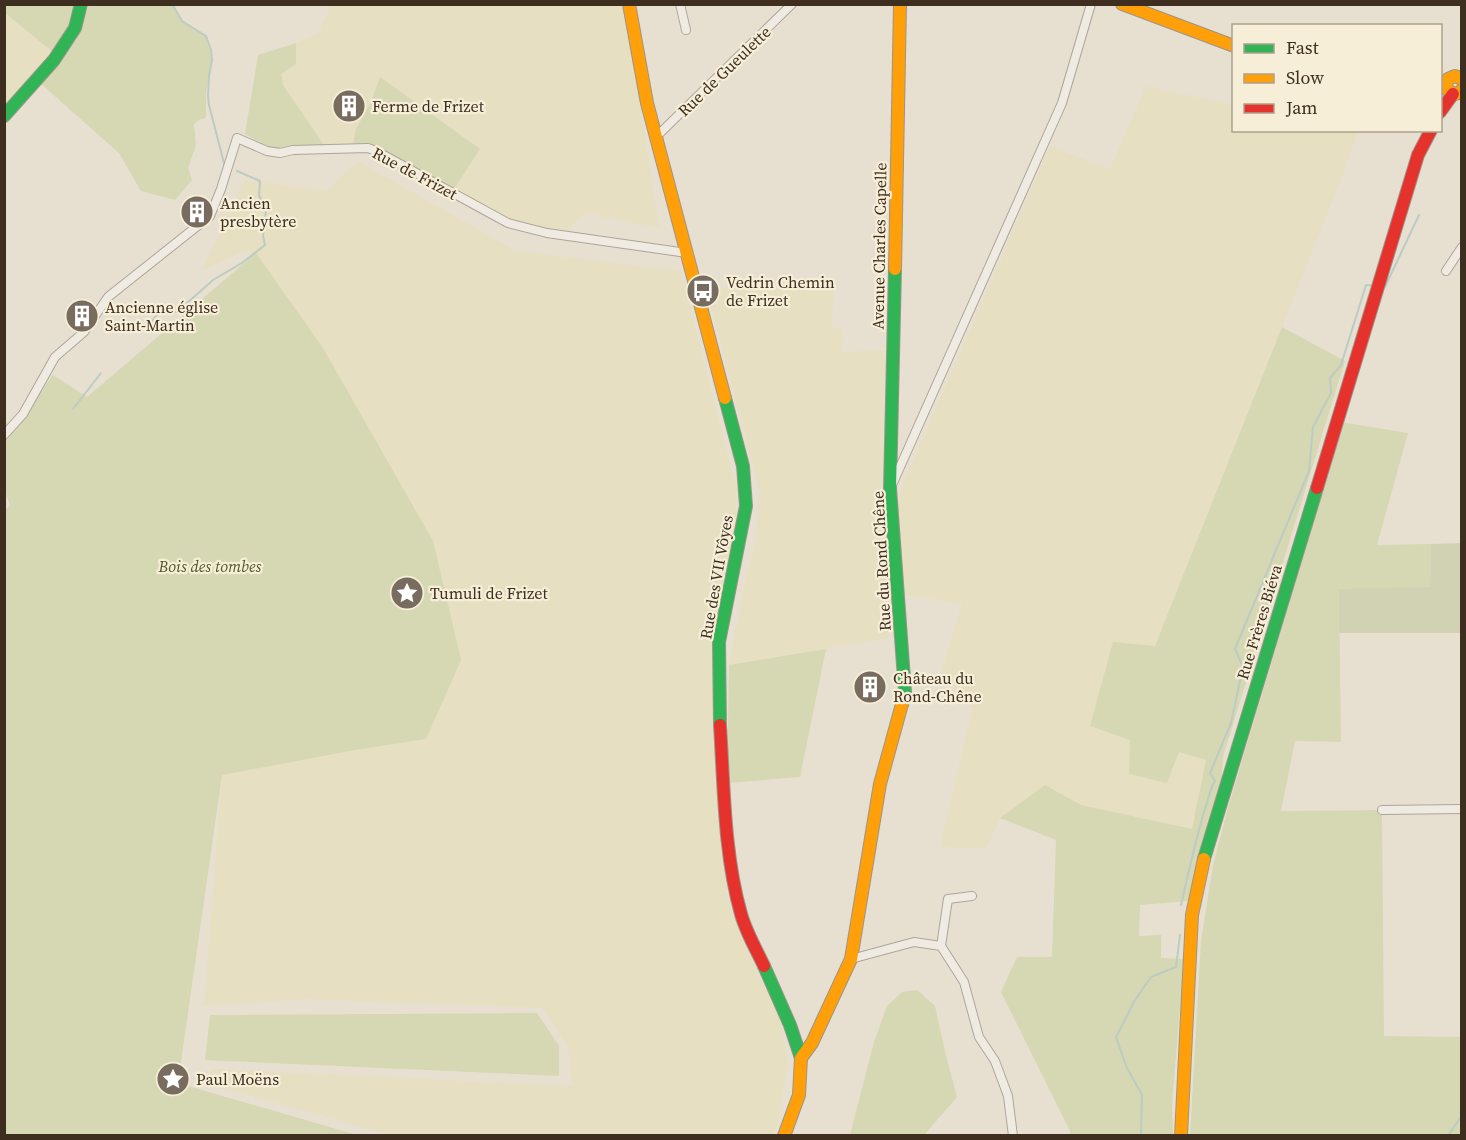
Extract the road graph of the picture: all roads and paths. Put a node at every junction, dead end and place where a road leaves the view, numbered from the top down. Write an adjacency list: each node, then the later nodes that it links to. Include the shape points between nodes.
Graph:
1 (81, 4): 13 (street, via 75,28 54,60)
2 (629, 4): 15 (street, Rue des VII Vôyes)
3 (680, 4): 8 (street)
4 (900, 4): 20 (street, Avenue Charles Capelle)
5 (1091, 4): 20 (street, Rue du Rond Chêne, via 1062,103)
6 (1122, 4): 9 (street)
7 (788, 6): 15 (street, Rue de Gueulette)
8 (686, 30)
9 (1232, 45)
10 (1443, 79): 11 (street, via 1455,76)
11 (1459, 84): 12 (street)
12 (1442, 109)
13 (4, 116)
14 (1430, 132): 29 (street, Rue Frères Biéva, via 1418,155 1204,858 1192,915)
15 (656, 137): 17 (street, Rue des VII Vôyes)
16 (1461, 247): 18 (street)
17 (687, 253): 19 (street, Rue de Frizet, via 547,233 508,223 368,148 280,153 237,138 210,216 108,297 84,332 55,357 23,414); 26 (street, Rue des VII Vôyes, via 743,466 746,506 719,642 727,829 735,888 742,917)
18 (1446, 271)
19 (4, 435)
20 (891, 488): 25 (street, Rue du Rond Chêne, via 905,692 880,784)
21 (1461, 809): 22 (street)
22 (1382, 810)
23 (972, 896): 24 (street, via 948,899)
24 (941, 946): 25 (street, via 914,942); 28 (street, via 964,982 979,1037 995,1061 1008,1096)
25 (851, 958): 26 (street, Rue du Rond Chêne, via 812,1043)
26 (801, 1058): 27 (street, Rue du Rond Chêne, via 799,1095)
27 (784, 1136)
28 (1013, 1136)
29 (1180, 1136)

